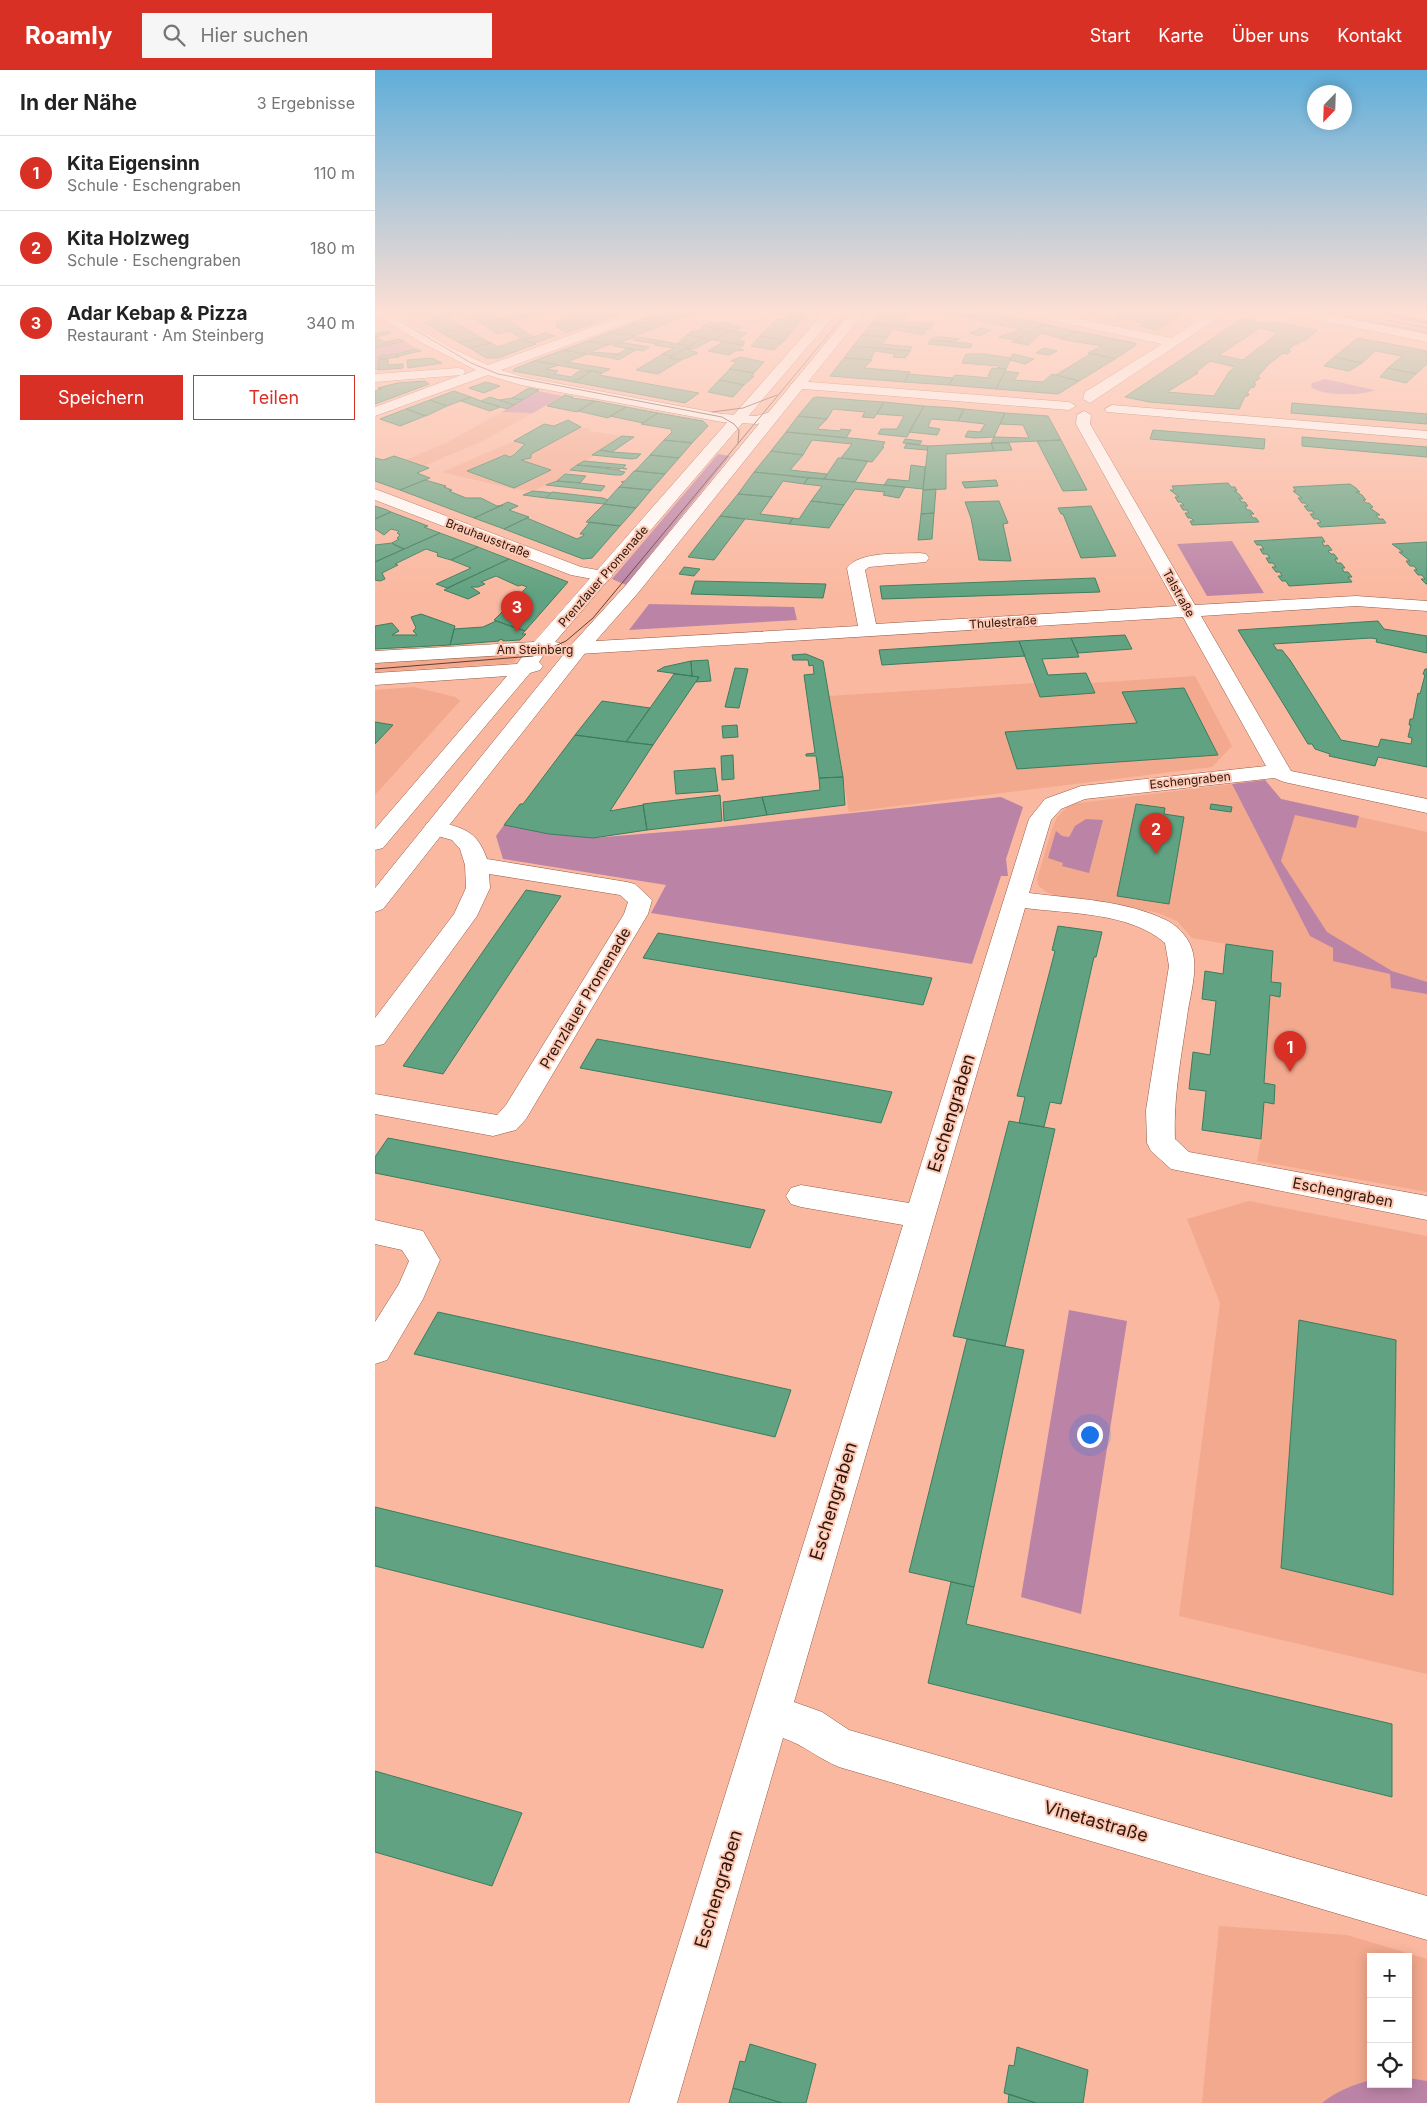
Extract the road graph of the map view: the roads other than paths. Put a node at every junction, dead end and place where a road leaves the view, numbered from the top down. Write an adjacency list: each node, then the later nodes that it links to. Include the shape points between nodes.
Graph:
1 (394, 405): 7 (street)
2 (654, 405): 9 (street)
3 (752, 405): 9 (street, Prenzlauer Promenade)
4 (780, 405): 8 (street, Prenzlauer Promenade)
5 (1054, 405): 6 (street)
6 (1081, 407): 10 (street, via 1105,414 1111,409); 15 (street, Talstraße, via 1083,424)
7 (375, 412)
8 (771, 416): 9 (street); 18 (street, Prenzlauer Promenade, via 632,589)
9 (739, 420): 13 (street, Prenzlauer Promenade)
10 (1427, 435)
11 (375, 494): 13 (street, Brauhausstraße, via 570,569)
12 (920, 558): 16 (street, via 864,562 856,568)
13 (603, 576): 17 (street, Prenzlauer Promenade)
14 (1427, 606): 15 (street, Thulestraße, via 1369,601)
15 (1189, 611): 16 (street, Thulestraße); 22 (street, Talstraße)
16 (868, 631): 18 (street, Thulestraße)
17 (541, 646): 18 (street, Am Steinberg); 19 (street, Am Steinberg); 20 (street, Prenzlauer Promenade)
18 (579, 648): 20 (street, Am Steinberg); 24 (street, Prenzlauer Promenade)
19 (375, 657)
20 (523, 669): 21 (street, Am Steinberg); 25 (street, Prenzlauer Promenade)
21 (375, 679)
22 (1279, 771): 23 (street, Eschengraben, via 1284,776); 27 (street, Eschengraben, via 1081,792 1053,804 1040,819)
23 (1427, 806)
24 (435, 828): 26 (street, via 461,835 471,847); 28 (street, Prenzlauer Promenade)
25 (375, 843)
26 (477, 865): 29 (street, via 478,888 465,916); 30 (street, Prenzlauer Promenade, via 627,889 640,900 636,914 516,1112 506,1123 493,1126)
27 (1016, 899): 32 (street, Eschengraben, via 1133,916 1173,937 1181,950 1181,966 1160,1110 1161,1143 1181,1160); 33 (street, Eschengraben)
28 (375, 904)
29 (375, 1037)
30 (375, 1104)
31 (801, 1196): 33 (street)
32 (1427, 1208)
33 (919, 1216): 36 (street, Eschengraben)
34 (375, 1232): 35 (street, via 412,1240 425,1260 412,1290)
35 (375, 1350)
36 (771, 1715): 37 (street, Vinetastraße, via 808,1726 839,1747); 38 (street, Eschengraben)
37 (1427, 1918)
38 (653, 2103)

